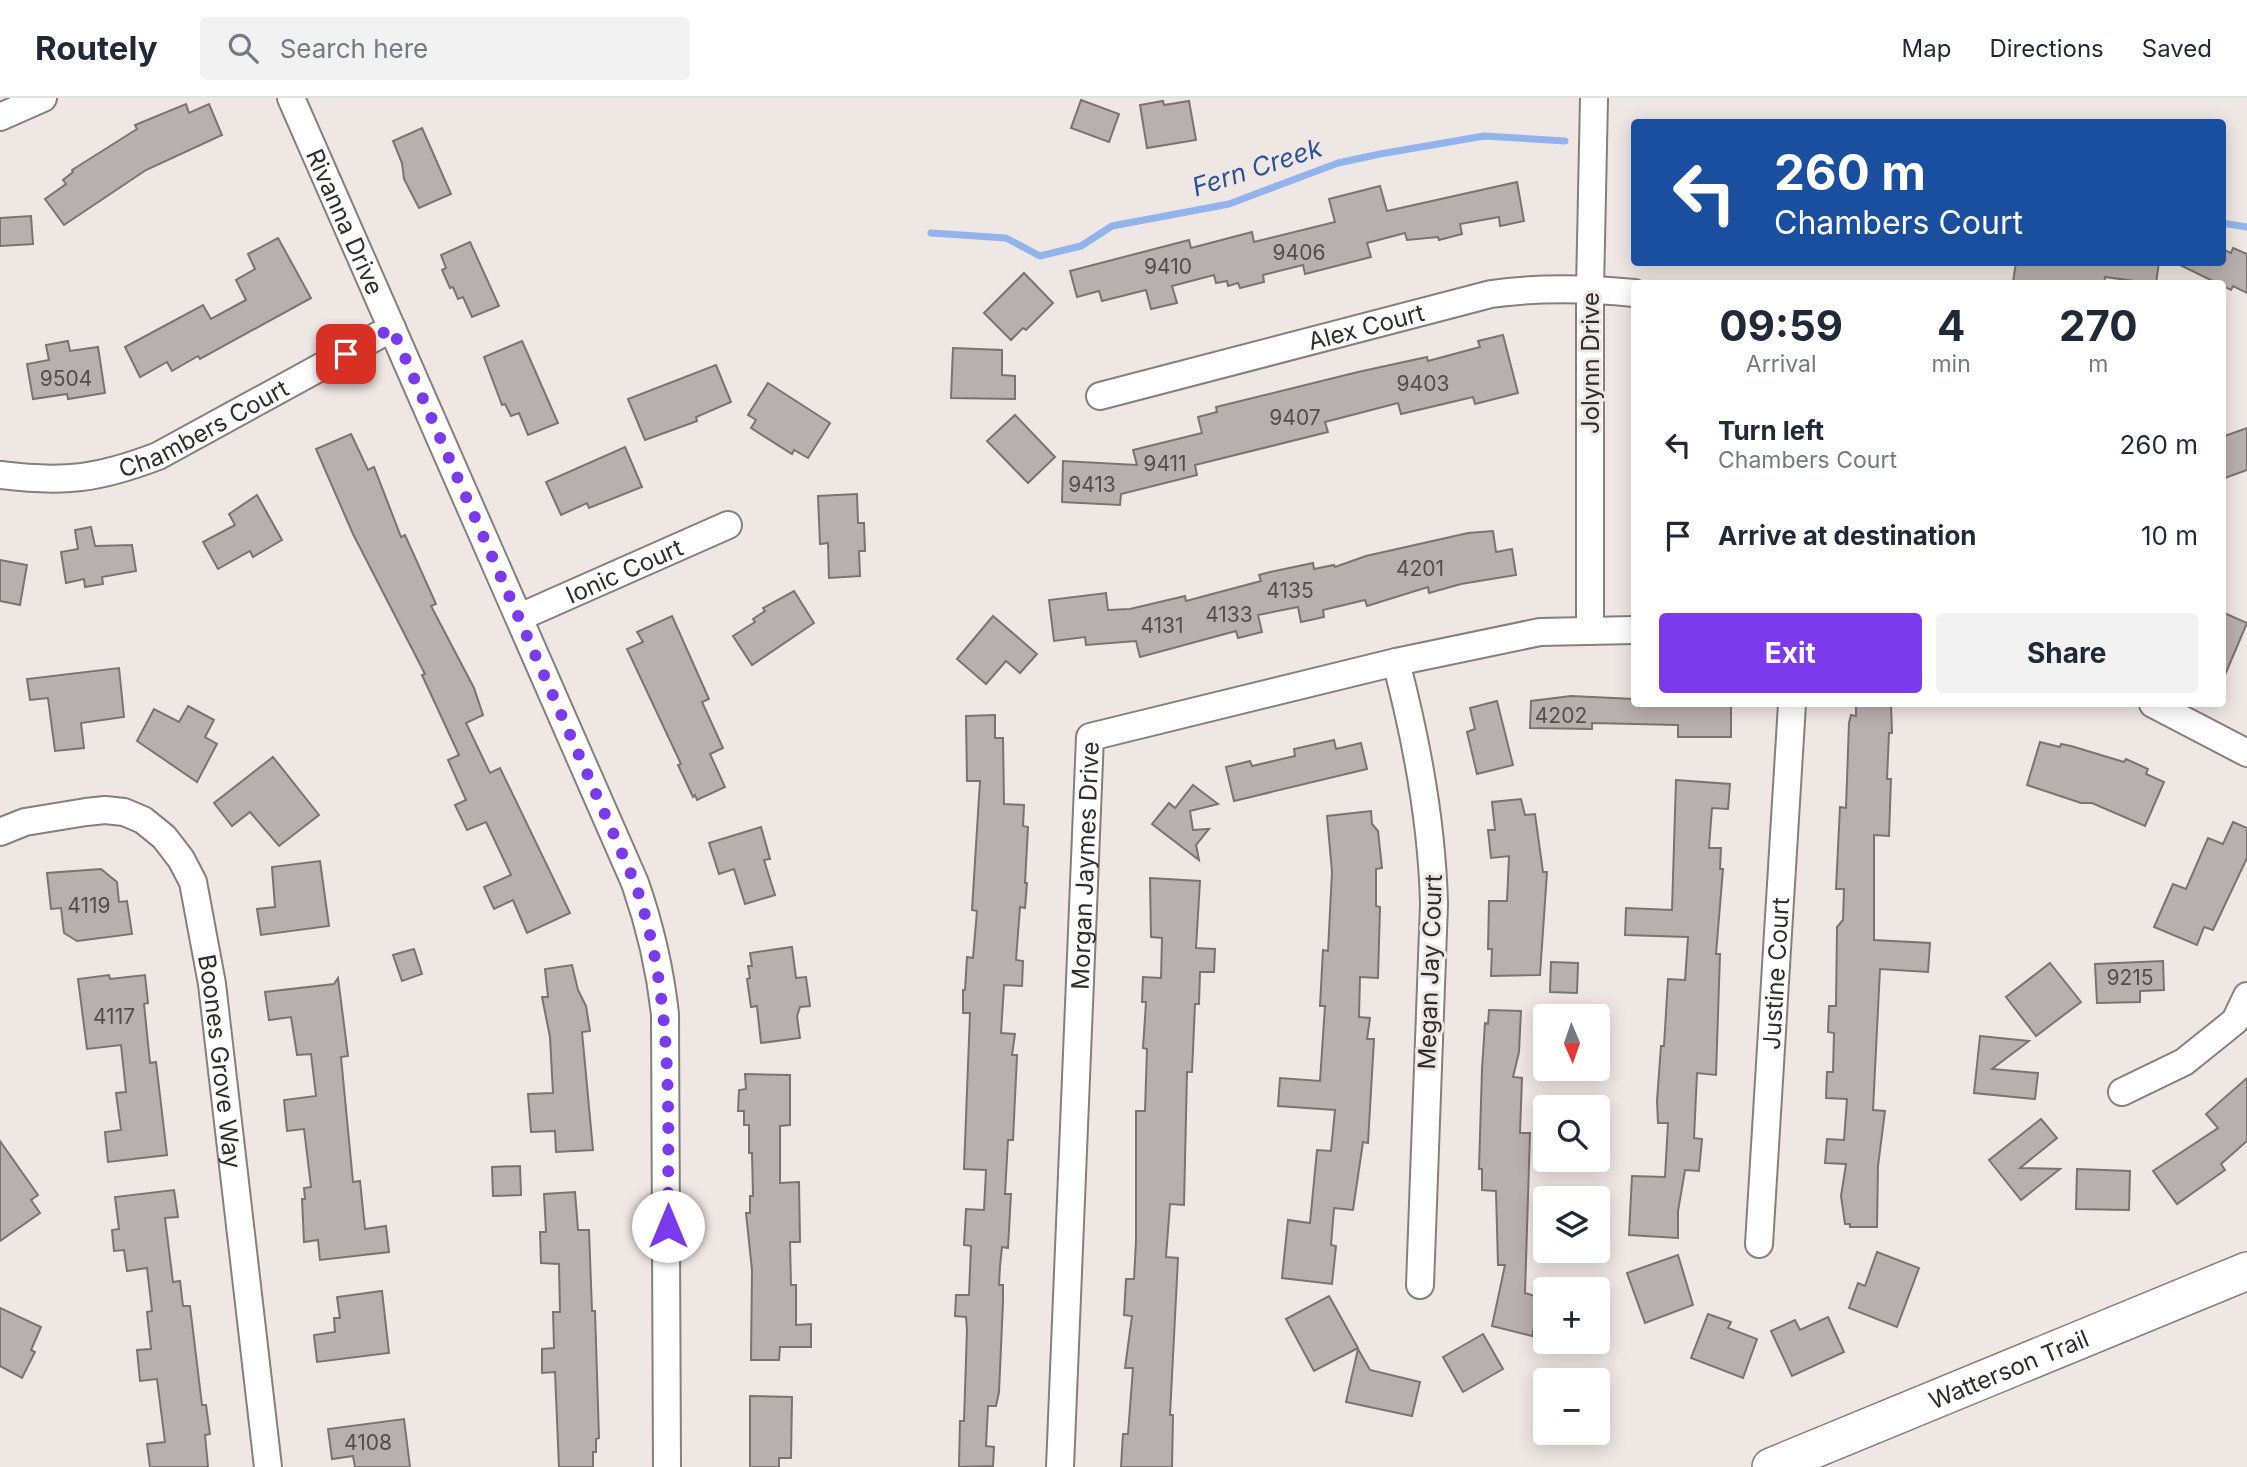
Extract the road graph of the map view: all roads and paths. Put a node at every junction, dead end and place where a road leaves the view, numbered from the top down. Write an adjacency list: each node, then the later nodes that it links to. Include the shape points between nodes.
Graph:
1 (43, 98): 4 (street)
2 (291, 98): 7 (street, Rivanna Drive)
3 (1594, 98): 5 (street, Jolynn Drive)
4 (0, 117)
5 (1590, 289): 6 (street, Alex Court); 8 (street, Alex Court, via 1539,287 1491,293); 12 (street, Jolynn Drive)
6 (1631, 293)
7 (392, 328): 9 (street, Chambers Court, via 158,456 119,471 50,481); 11 (street, Rivanna Drive)
8 (1100, 397)
9 (0, 475)
10 (728, 526): 11 (street, Ionic Court)
11 (520, 617): 26 (street, Rivanna Drive, via 635,883 661,976 668,1119)
12 (1590, 628): 13 (street, Morgan Jaymes Drive); 14 (street, Morgan Jaymes Drive, via 1540,632)
13 (1631, 630)
14 (1396, 662): 23 (street, Megan Jay Court, via 1413,727 1433,855); 27 (street, Morgan Jaymes Drive, via 1090,737)
15 (1792, 707): 21 (street, Justine Court)
16 (2159, 707): 17 (street)
17 (2247, 753)
18 (0, 832): 25 (street, Boones Grove Way, via 25,822 86,812 124,812 164,837 193,883 212,984)
19 (2247, 996): 20 (street, via 2235,1021 2184,1062)
20 (2122, 1092)
21 (1759, 1244)
22 (2247, 1271): 24 (main road, Watterson Trail)
23 (1420, 1285)
24 (1824, 1456): 28 (main road, Watterson Trail)
25 (268, 1467)
26 (667, 1467)
27 (1060, 1467)
28 (1771, 1467)

